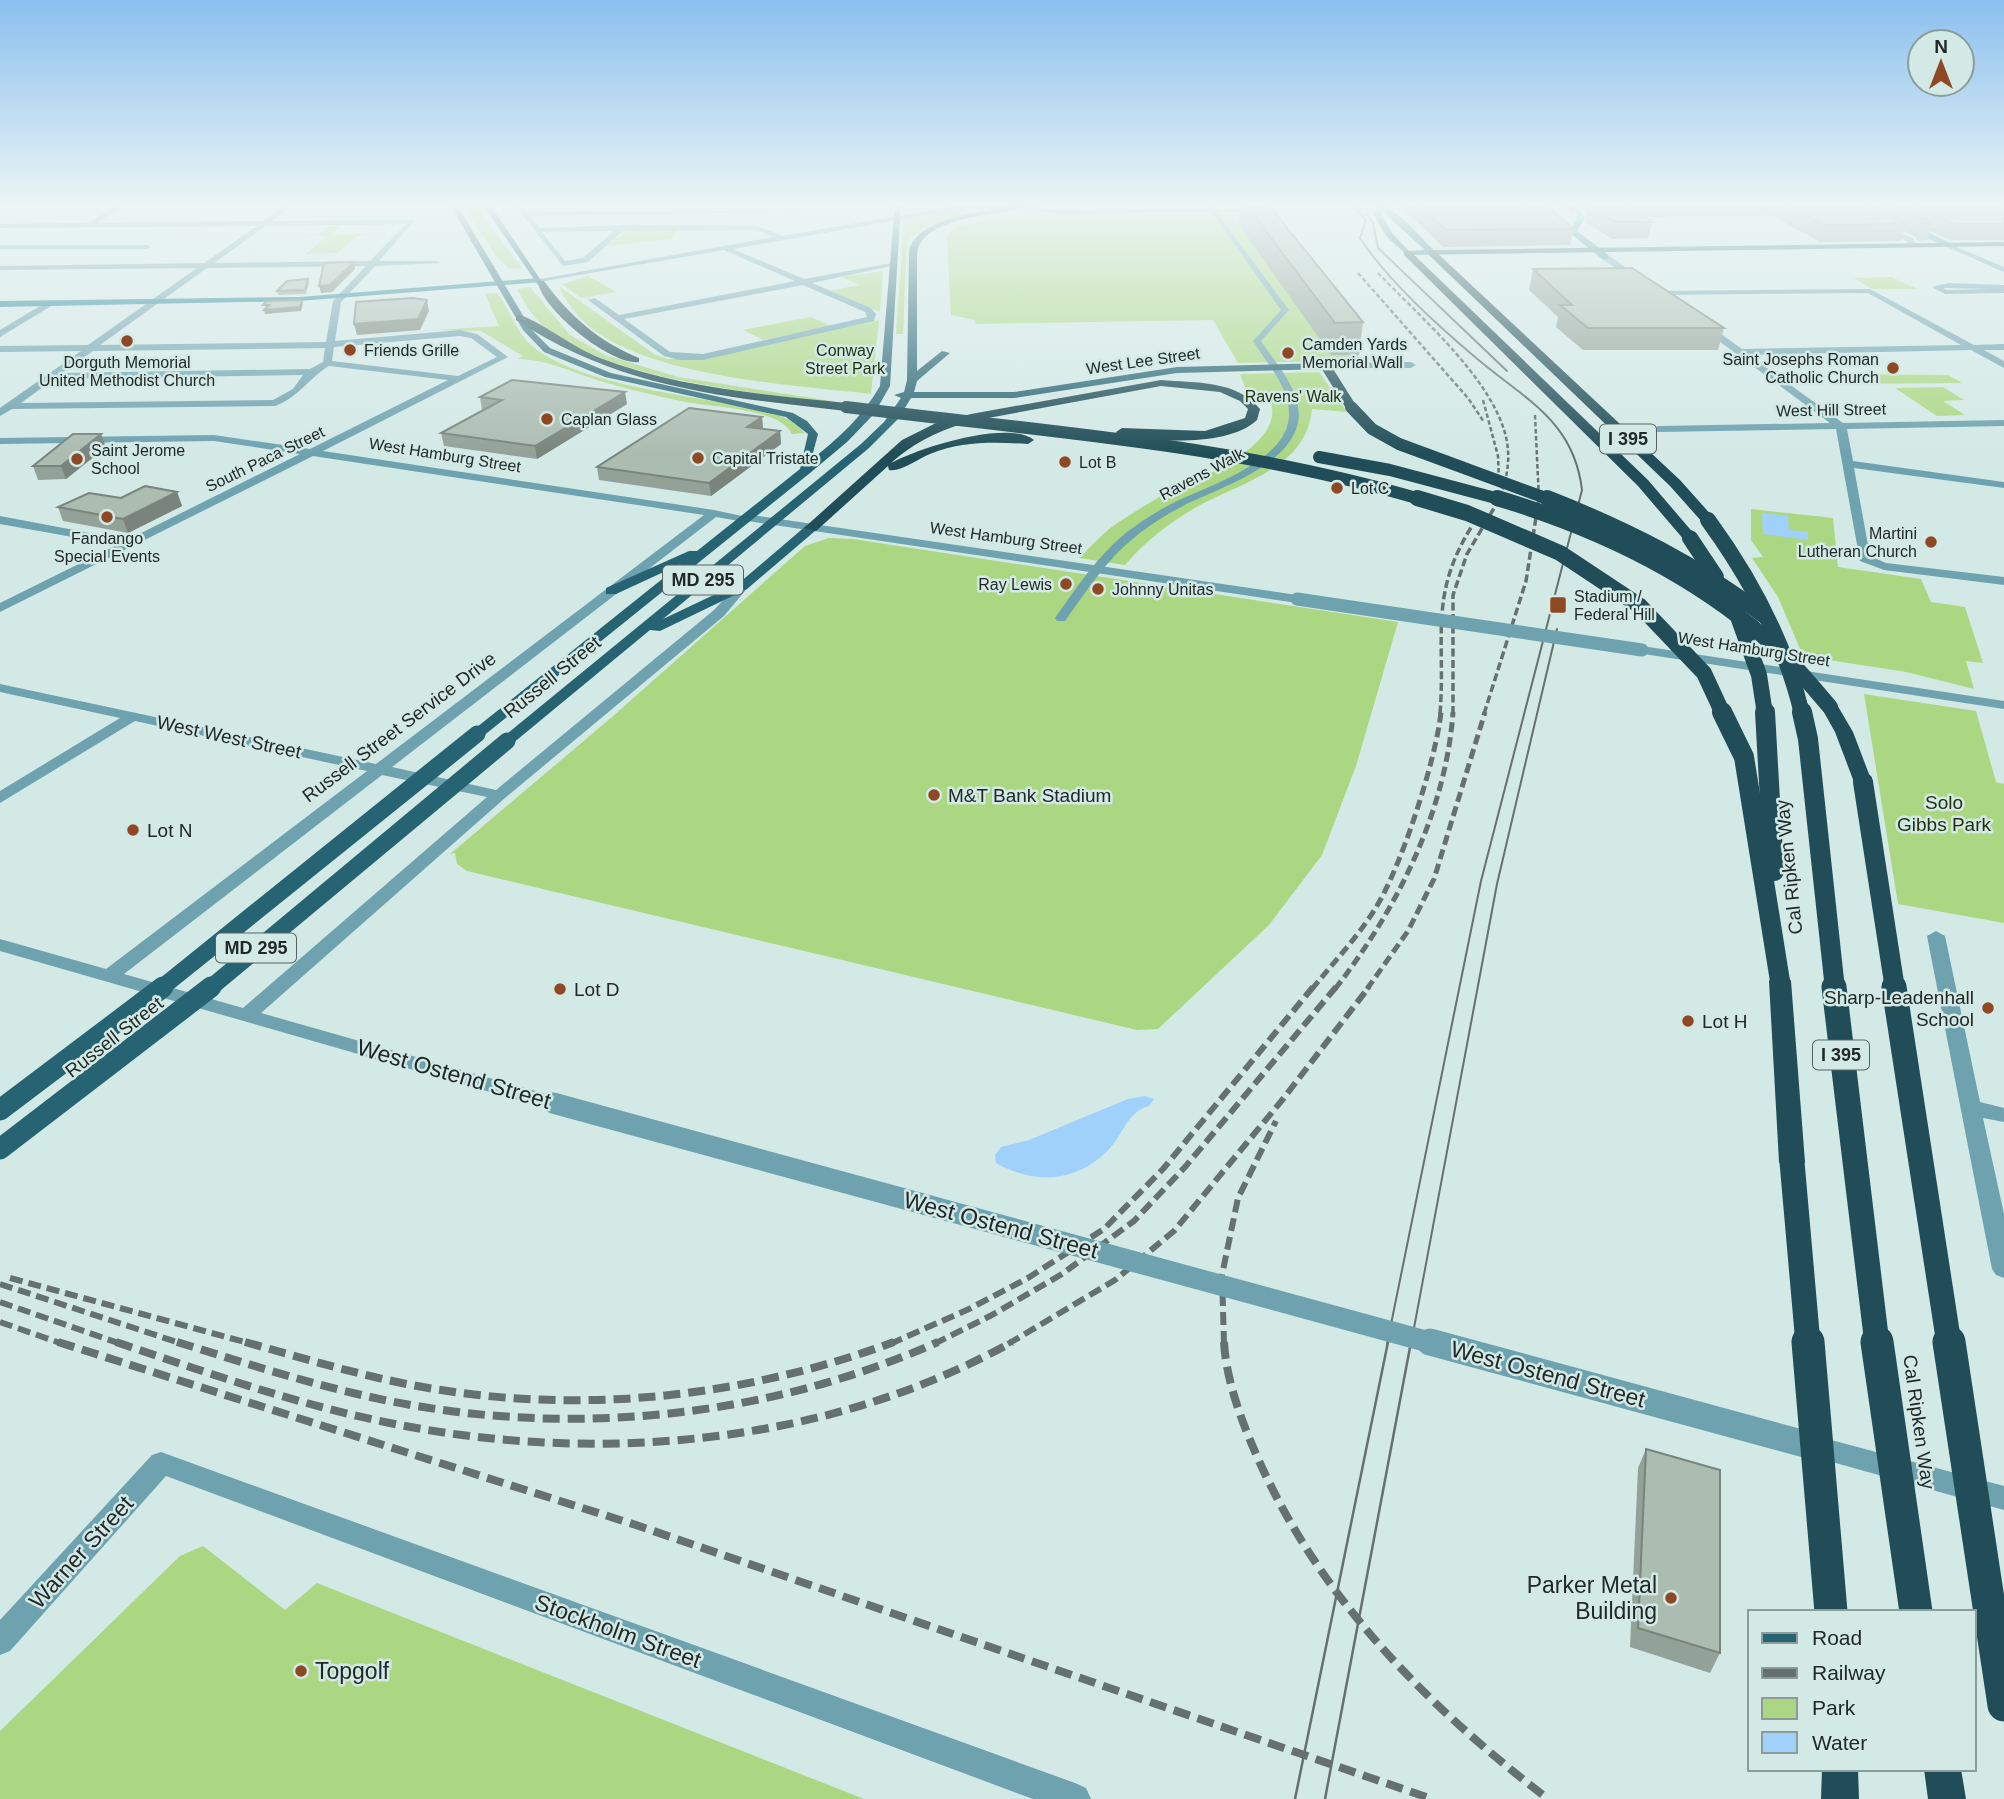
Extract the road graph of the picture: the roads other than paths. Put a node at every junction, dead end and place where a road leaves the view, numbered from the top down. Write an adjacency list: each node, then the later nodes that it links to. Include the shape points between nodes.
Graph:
1 (177, 287): 21 (street)
2 (350, 287): 17 (street)
3 (466, 287): 17 (main road)
4 (504, 287): 25 (main road)
5 (543, 287): 49 (highway, via 579,330 624,356 713,379)
6 (777, 287): 26 (street)
7 (814, 287): 26 (street, via 868,310 872,314 869,320 703,357 684,357 667,354)
8 (891, 287): 47 (main road, Russell Street / MD 295, via 887,369)
9 (913, 287): 44 (main road, Russell Street / MD 295)
10 (1269, 287): 18 (street)
11 (1442, 287): 87 (highway, Cal Ripken Way / I 395, bridge, via 1677,520 1724,590 1745,631 1763,692)
12 (1470, 287): 97 (highway, Cal Ripken Way / I 395, bridge, via 1708,520 1751,579 1797,689 1808,739 1881,1387)
13 (1650, 287): 16 (street)
14 (2004, 288): 15 (street)
15 (1924, 290)
16 (1659, 293): 23 (street); 32 (street, via 1870,291)
17 (340, 297): 21 (main road); 29 (street)
18 (1278, 299): 19 (street); 40 (street, Ravens Walk, via 1285,310 1258,341)
19 (1292, 299)
20 (592, 300): 26 (street)
21 (156, 302): 22 (main road); 31 (street)
22 (50, 303): 24 (main road); 28 (street)
23 (1673, 303)
24 (0, 304)
25 (520, 318): 49 (highway, via 555,342 624,370 697,388); 59 (main road, via 547,349 576,364 653,387 769,408 796,418 813,434)
26 (617, 318)
27 (1697, 321): 34 (street)
28 (0, 334)
29 (328, 344): 31 (street); 36 (street); 43 (street, South Paca Street, via 466,333 503,357)
30 (2004, 347): 32 (street)
31 (92, 348): 33 (street); 42 (street)
32 (1973, 348): 34 (street); 38 (street)
33 (0, 349)
34 (1741, 352): 53 (street)
35 (945, 353): 44 (main road)
36 (327, 363): 41 (street); 43 (street)
37 (1411, 365): 39 (street, West Lee Street)
38 (2004, 365)
39 (1326, 366): 40 (main road, West Lee Street); 79 (highway, bridge, via 1351,407 1372,429 1399,444 1618,527 1711,575 1782,633 1815,676)
40 (1273, 367): 48 (main road, West Lee Street, via 1177,370 1014,396); 70 (street, Ravens Walk, via 1294,407 1293,424 1283,443 1246,472 1142,527)
41 (312, 372): 42 (street); 50 (street, via 296,391 275,403)
42 (52, 376): 46 (street)
43 (460, 379): 57 (street, South Paca Street)
44 (912, 380): 48 (main road, Russell Street / MD 295)
45 (13, 393): 46 (street)
46 (28, 393): 50 (street)
47 (881, 395): 48 (main road, West Lee Street); 59 (main road, Russell Street / MD 295, via 852,431)
48 (908, 395): 66 (main road, Russell Street / MD 295, via 865,446)
49 (846, 403): 55 (highway); 61 (highway, bridge, via 1243,456)
50 (10, 406): 51 (street)
51 (0, 413)
52 (2004, 423): 53 (street, West Hill Street)
53 (1841, 426): 54 (street, West Hill Street); 58 (street)
54 (1658, 429)
55 (1122, 432): 62 (highway, via 1210,433 1244,424 1254,414 1251,403 1235,393 1173,383 1010,409 938,427 906,443); 79 (highway, bridge, via 1375,467 1456,486 1563,520 1653,561 1714,597 1779,648)
56 (0, 441): 57 (street, West Hamburg Street, via 214,438)
57 (312, 453): 63 (street, West Hamburg Street); 68 (street, South Paca Street)
58 (1848, 464): 60 (street); 71 (street, via 1864,558 1884,566)
59 (806, 471): 64 (main road, Russell Street / MD 295)
60 (2004, 485)
61 (1393, 491): 62 (highway, bridge, via 1228,463 1028,440 975,440 932,447 906,459); 87 (highway, bridge, via 1478,517 1578,565 1638,606 1706,672 1734,723 1744,757)
62 (840, 503): 67 (highway)
63 (714, 513): 64 (street, West Hamburg Street); 73 (street, Russell Street Service Drive)
64 (746, 518): 66 (street, West Hamburg Street); 69 (main road, Russell Street / MD 295)
65 (0, 520): 68 (street)
66 (773, 522): 67 (street, West Hamburg Street); 76 (main road, Russell Street / MD 295)
67 (811, 527): 70 (street, West Hamburg Street); 72 (main road)
68 (130, 544): 74 (street, South Paca Street)
69 (712, 545): 73 (main road); 90 (main road, Russell Street / MD 295, bridge, via 167,984)
70 (1097, 569): 75 (street, Ravens Walk); 78 (street, West Hamburg Street, bridge)
71 (2004, 581)
72 (743, 586): 76 (main road); 82 (street, via 719,614)
73 (611, 592): 81 (street, Russell Street Service Drive)
74 (0, 608)
75 (1060, 618)
76 (633, 638): 92 (main road, Russell Street / MD 295, bridge, via 204,993)
77 (0, 688): 80 (street, West West Street)
78 (2004, 705)
79 (1830, 707): 99 (highway, bridge, via 1863,782)
80 (134, 716): 81 (street, West West Street); 83 (street)
81 (379, 769): 82 (street, West West Street); 86 (street, Russell Street Service Drive)
82 (499, 795): 88 (street)
83 (0, 798)
84 (1936, 936): 89 (street)
85 (0, 945): 86 (street, West Ostend Street)
86 (111, 975): 88 (street, West Ostend Street)
87 (1780, 981): 96 (highway, Cal Ripken Way / I 395, bridge)
88 (247, 1014): 95 (street, West Ostend Street, bridge, via 553,1102)
89 (1973, 1108): 91 (street); 93 (street)
90 (0, 1110)
91 (2004, 1115)
92 (0, 1149)
93 (2004, 1269)
94 (162, 1463): 98 (street, Warner Street); 102 (street, Stockholm Street)
95 (2004, 1498)
96 (1831, 1610)
97 (1916, 1610)
98 (0, 1641)
99 (2004, 1705)
100 (1840, 1771): 103 (highway)
101 (1942, 1771): 104 (highway)
102 (1075, 1799)
103 (1840, 1799)
104 (1947, 1799)

